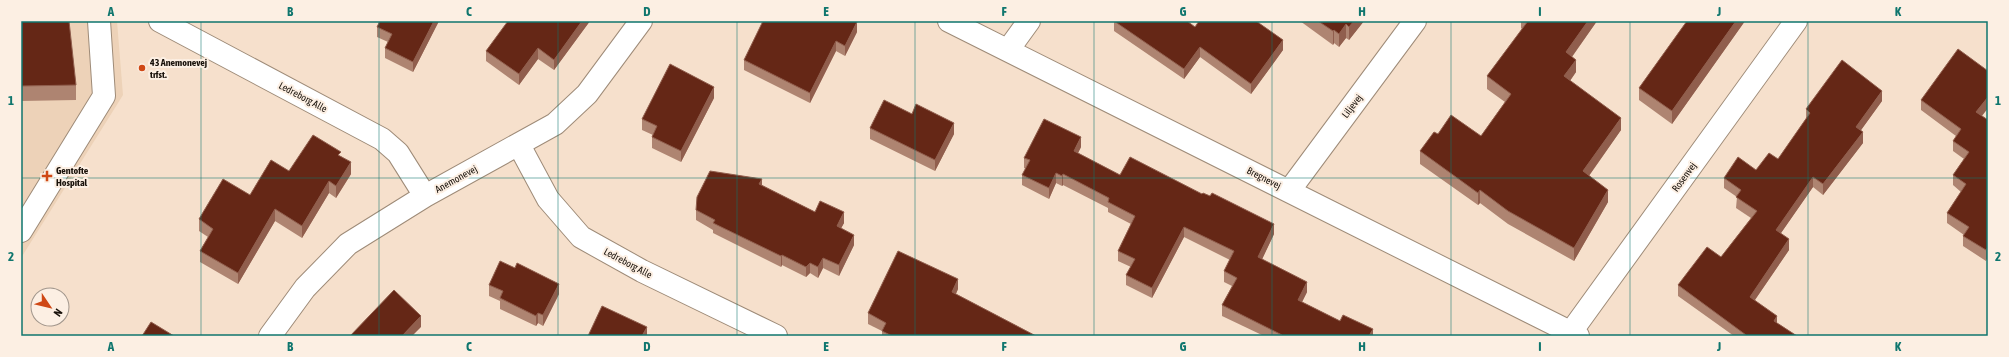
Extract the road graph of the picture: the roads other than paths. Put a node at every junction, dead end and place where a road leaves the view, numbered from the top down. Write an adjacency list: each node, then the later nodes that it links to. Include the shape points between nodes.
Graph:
1 (99, 21): 12 (street, via 104,96)
2 (160, 21): 11 (street, Ledreborg Alle, via 382,139 398,152)
3 (641, 21): 9 (street, Anemonevej, via 587,94 555,124)
4 (949, 21): 8 (street, Bregnevej)
5 (1029, 21): 8 (street)
6 (1415, 21): 10 (street, Liljevej)
7 (1796, 21): 13 (street, Rosenvej)
8 (1008, 50): 10 (street, Bregnevej)
9 (519, 145): 11 (street, Anemonevej); 15 (street, Ledreborg Alle, via 548,199 581,237 642,271)
10 (1289, 191): 13 (street, Bregnevej)
11 (425, 196): 14 (street, Anemonevej, via 348,244 305,288)
12 (21, 231)
13 (1575, 334)
14 (270, 336)
15 (776, 336)

